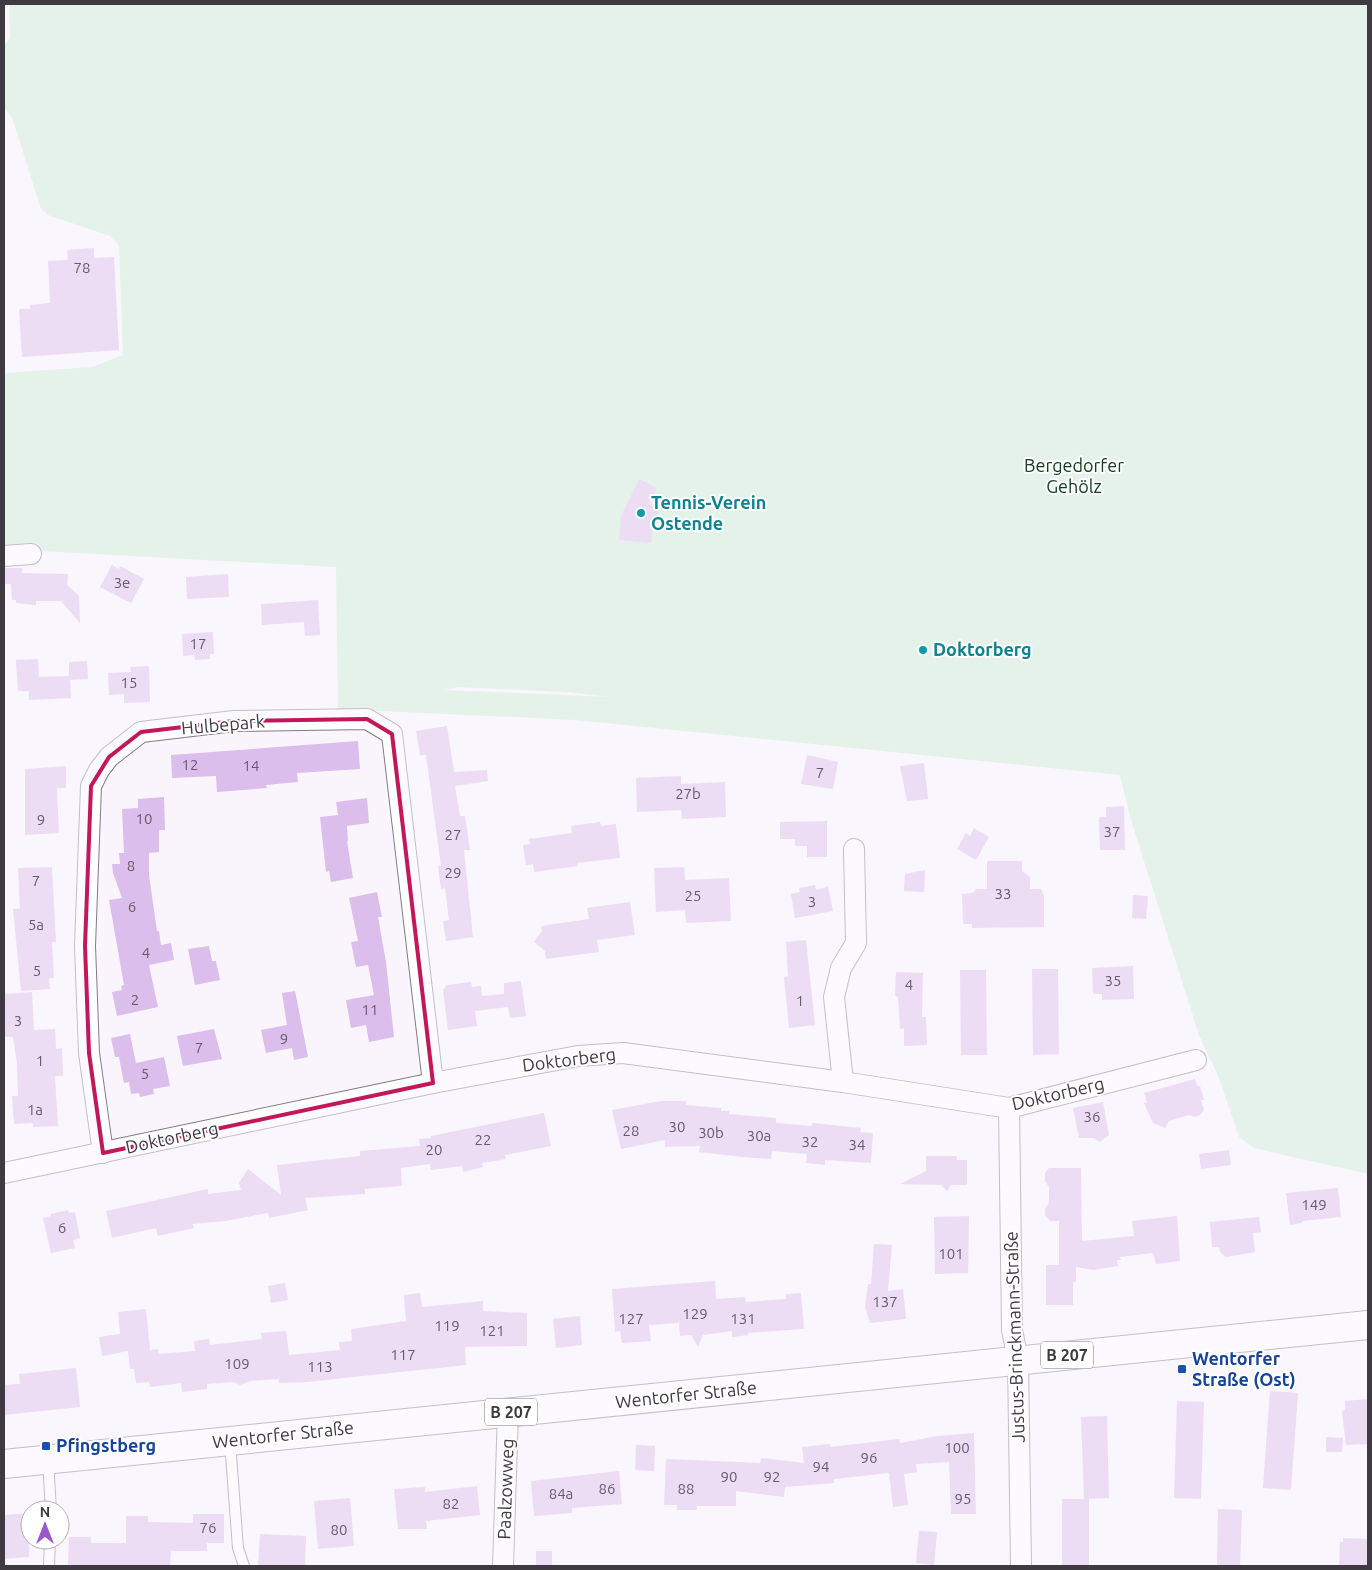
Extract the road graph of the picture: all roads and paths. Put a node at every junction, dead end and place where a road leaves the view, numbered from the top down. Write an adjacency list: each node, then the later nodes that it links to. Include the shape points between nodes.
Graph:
1 (31, 554): 2 (street)
2 (4, 556)
3 (854, 849): 5 (street, via 856,943 841,968 834,997)
4 (1196, 1060): 7 (street, Doktorberg)
5 (843, 1082): 6 (street, Doktorberg, via 624,1053 578,1056); 7 (street, Doktorberg)
6 (433, 1083): 8 (street, Doktorberg); 8 (street, Hulbepark, via 392,734 367,719 234,721 141,732 109,757 91,786 85,946 89,1053)
7 (1009, 1108): 11 (street, Justus-Brinckmann-Straße, via 1012,1330)
8 (103, 1153): 9 (street, Doktorberg)
9 (4, 1173)
10 (1368, 1324): 11 (main road, Wentorfer Straße / B 207)
11 (1018, 1360): 12 (main road, Wentorfer Straße / B 207); 21 (street, Justus-Brinckmann-Straße)
12 (508, 1412): 13 (main road, Wentorfer Straße / B 207); 20 (street, Paalzowweg)
13 (230, 1441): 14 (main road, Wentorfer Straße / B 207); 19 (lane, via 238,1548)
14 (48, 1459): 15 (main road, Wentorfer Straße / B 207); 16 (lane)
15 (4, 1464)
16 (50, 1500)
17 (50, 1550): 18 (lane)
18 (49, 1566)
19 (244, 1566)
20 (503, 1566)
21 (1021, 1566)

